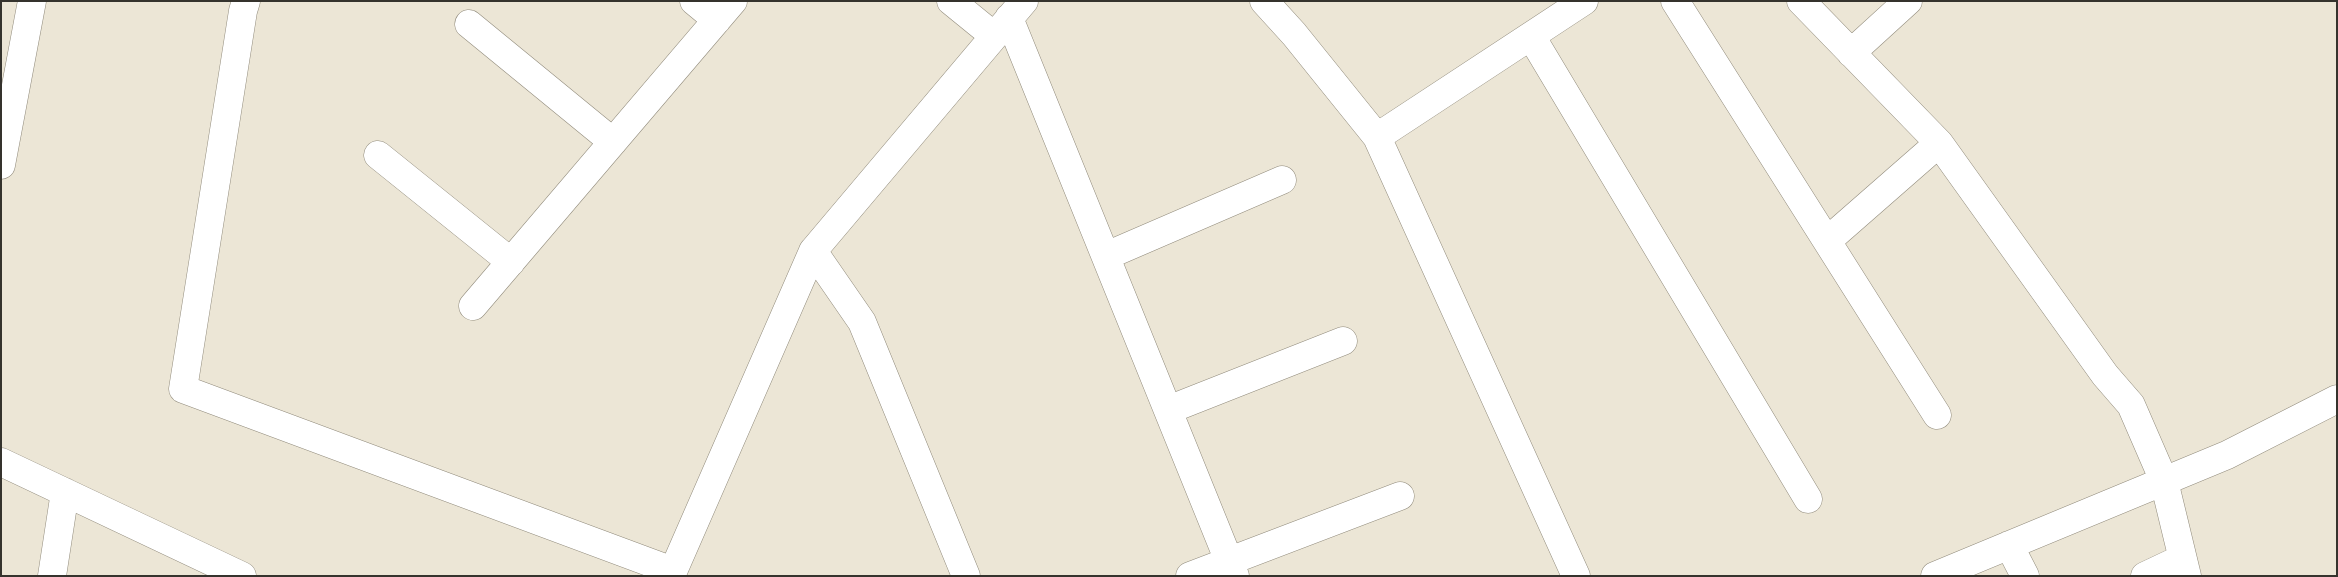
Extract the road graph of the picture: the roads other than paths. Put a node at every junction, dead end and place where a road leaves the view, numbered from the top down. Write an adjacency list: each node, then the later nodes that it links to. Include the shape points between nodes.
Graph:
1 (32, 1): 19 (street)
2 (246, 1): 38 (street, via 183,389)
3 (694, 1): 10 (street)
4 (952, 1): 11 (street)
5 (1264, 1): 15 (street)
6 (1584, 1): 13 (street)
7 (1675, 1): 21 (street)
8 (1801, 1): 14 (street)
9 (1908, 1): 14 (street)
10 (725, 11): 16 (street)
11 (1009, 18): 22 (street); 23 (street)
12 (469, 24): 16 (street)
13 (1531, 36): 15 (street); 34 (street)
14 (1851, 53): 17 (street)
15 (1377, 136): 43 (street)
16 (613, 142): 24 (street)
17 (1939, 143): 21 (street); 31 (street, via 2104,375 2131,405)
18 (378, 155): 24 (street)
19 (1, 165)
20 (1282, 180): 23 (street)
21 (1827, 241): 29 (street)
22 (814, 251): 38 (street); 41 (street, via 862,322)
23 (1106, 256): 28 (street)
24 (511, 262): 25 (street)
25 (473, 306)
26 (1343, 341): 28 (street)
27 (2337, 399): 31 (street, via 2228,455)
28 (1168, 410): 37 (street)
29 (1938, 415)
30 (1, 462): 32 (street)
31 (2164, 481): 35 (street); 36 (street)
32 (65, 492): 39 (street); 40 (street)
33 (1400, 496): 37 (street)
34 (1808, 499)
35 (2009, 545): 44 (street); 45 (street)
36 (2184, 567): 46 (street)
37 (1232, 568): 42 (street)
38 (672, 574)
39 (52, 576)
40 (242, 576)
41 (966, 576)
42 (1190, 576)
43 (1576, 576)
44 (1935, 576)
45 (2024, 576)
46 (2145, 576)

